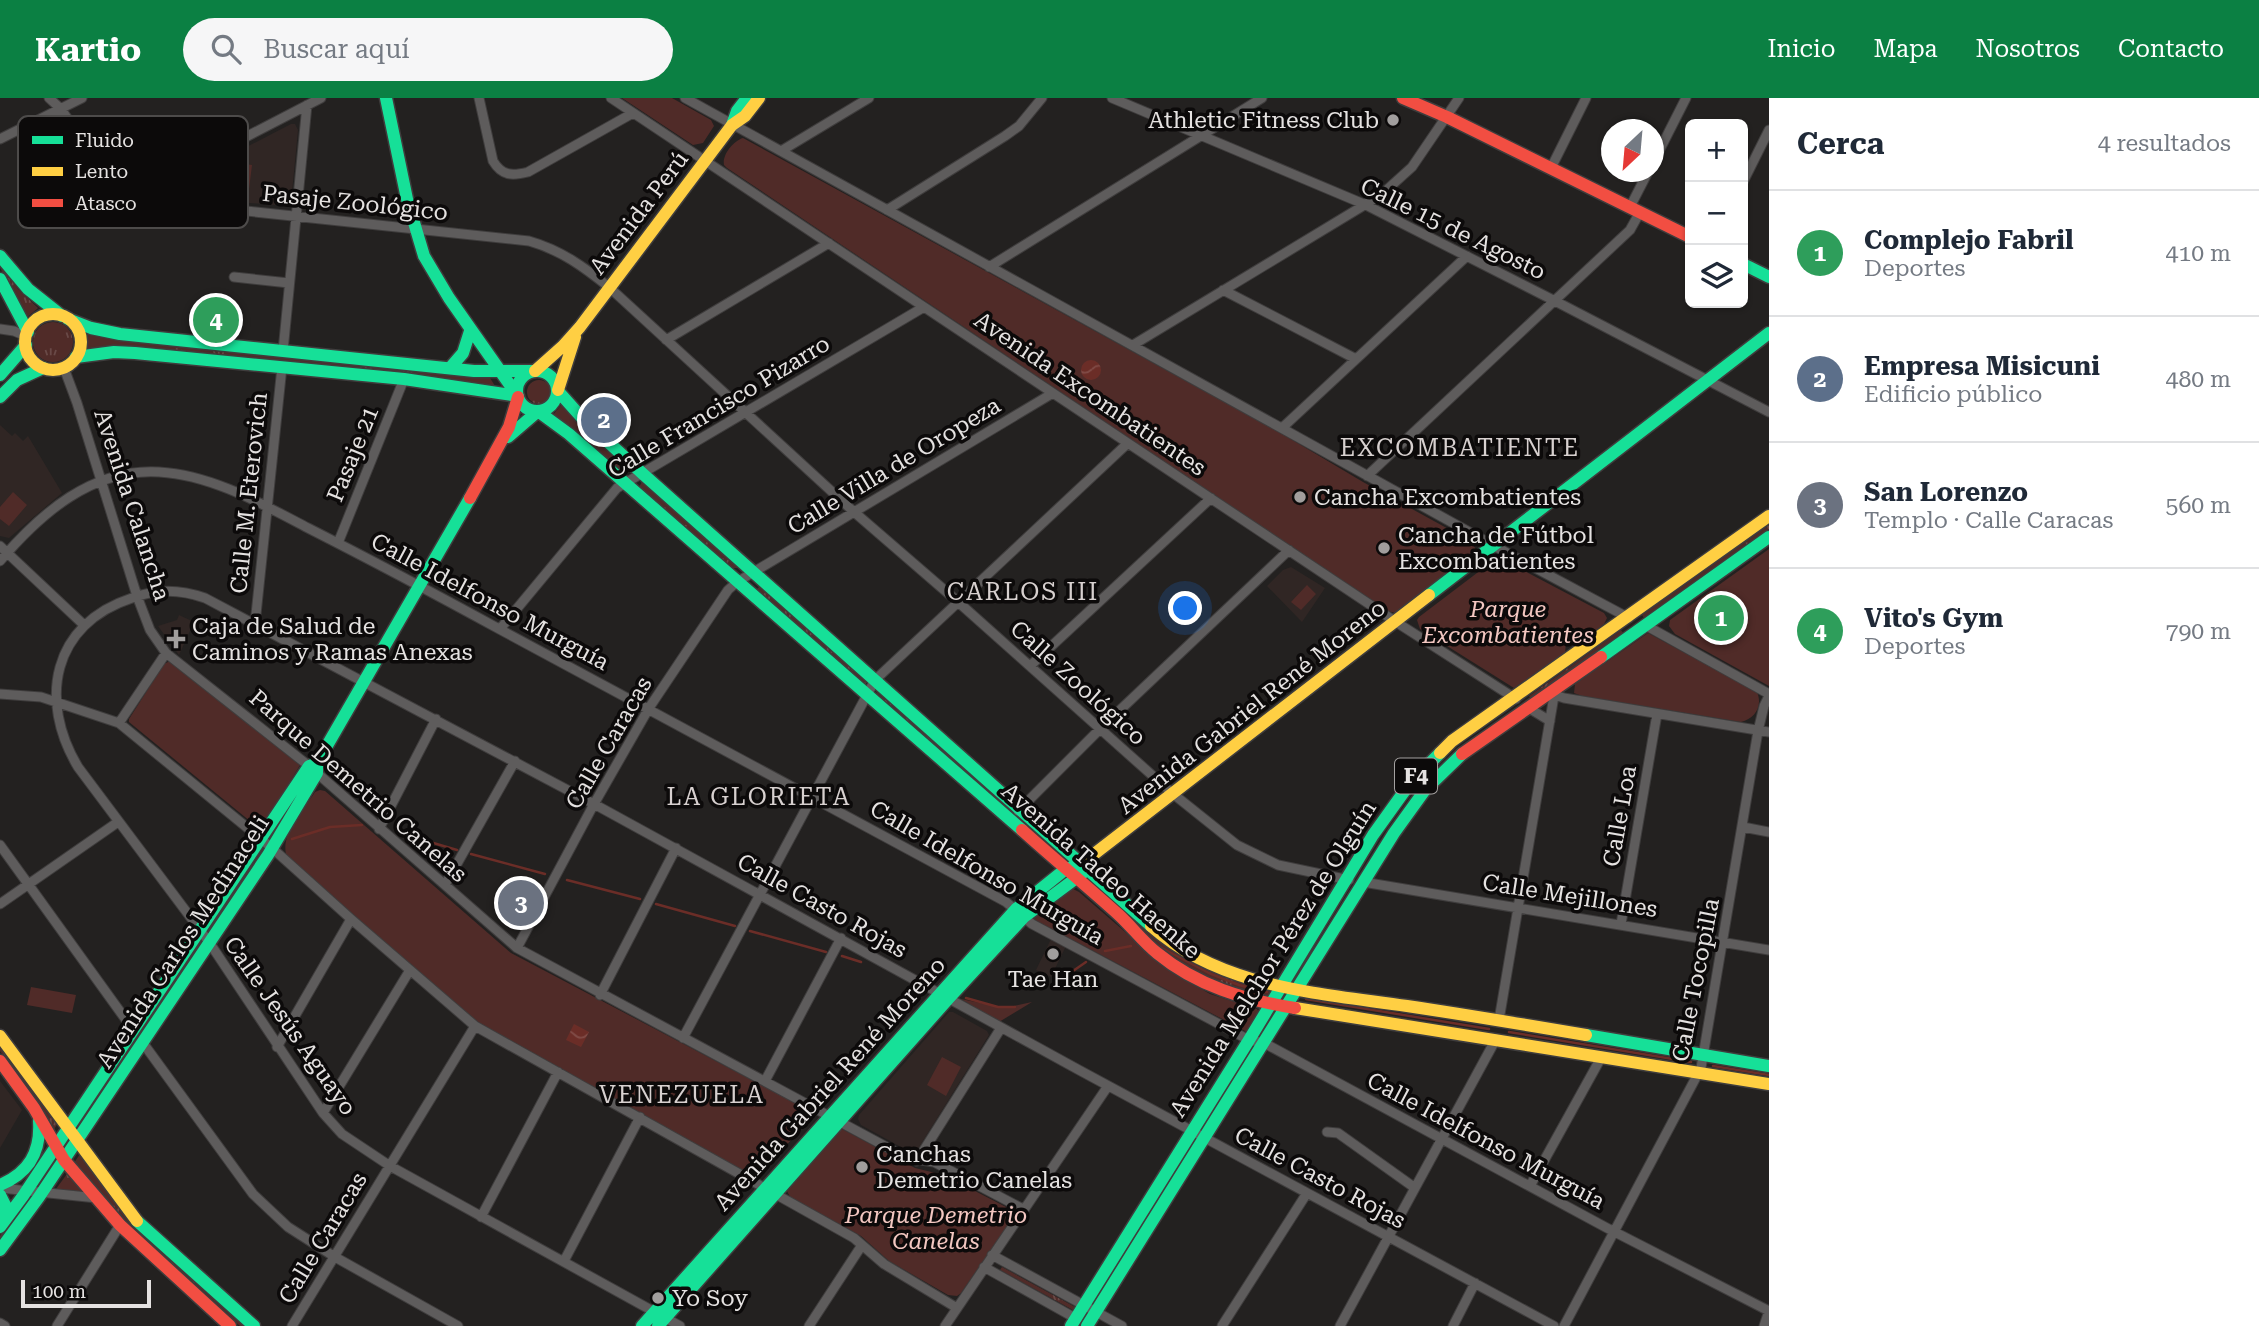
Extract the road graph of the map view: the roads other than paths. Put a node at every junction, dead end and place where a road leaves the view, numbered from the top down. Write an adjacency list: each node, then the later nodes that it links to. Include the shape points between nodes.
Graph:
1 (49, 98): 19 (street)
2 (82, 98): 19 (street)
3 (321, 98): 18 (street)
4 (386, 98): 41 (main road)
5 (479, 98): 20 (street, via 493,161 498,170 516,176)
6 (611, 98): 20 (street, Avenida Excombatientes)
7 (685, 98): 24 (street)
8 (747, 98): 24 (main road, Avenida Perú)
9 (759, 98): 24 (main road, Avenida Perú, via 746,116)
10 (869, 98): 31 (street)
11 (1042, 98): 37 (street, via 1006,136)
12 (1112, 98): 28 (street, Calle 15 de Agosto)
13 (1262, 98): 28 (street)
14 (1403, 98): 23 (main road)
15 (1459, 98): 23 (street)
16 (1587, 98): 33 (street)
17 (1686, 98): 30 (street)
18 (307, 106): 27 (street); 40 (street)
19 (61, 109): 21 (street); 22 (street)
20 (633, 113): 32 (street, Avenida Excombatientes)
21 (47, 116)
22 (66, 116)
23 (1447, 117): 33 (main road); 36 (street, via 1412,167)
24 (732, 125): 31 (street); 32 (main road, Avenida Perú)
25 (18, 130): 29 (street)
26 (1769, 130): 34 (street)
27 (248, 136)
28 (1200, 136): 36 (street, Calle 15 de Agosto); 47 (street)
29 (0, 139)
30 (1664, 141)
31 (781, 151): 37 (street)
32 (705, 160): 43 (street, Avenida Excombatientes); 52 (main road, Avenida Perú)
33 (1551, 168): 38 (main road)
34 (1748, 172)
35 (1645, 182): 38 (street)
36 (1366, 205): 45 (street, Calle 15 de Agosto); 53 (street)
37 (887, 210): 47 (street)
38 (1635, 210): 42 (main road); 54 (street, via 1630,230)
39 (248, 211): 40 (street, Pasaje Zoológico)
40 (296, 216): 41 (street, Pasaje Zoológico); 51 (street)
41 (415, 228): 52 (street, Pasaje Zoológico, via 550,247); 59 (main road, via 433,274)
42 (1685, 235)
43 (829, 243): 55 (street, Avenida Excombatientes); 62 (street)
44 (0, 256): 56 (main road, via 20,284)
45 (1467, 256): 54 (street, Calle 15 de Agosto); 66 (street)
46 (1748, 266): 49 (main road)
47 (989, 267): 63 (street)
48 (234, 277): 51 (street)
49 (1769, 277)
50 (0, 279): 61 (main road)
51 (289, 283): 64 (street)
52 (610, 288): 57 (main road, Avenida Perú); 62 (street, Calle Zoológico)
53 (1223, 290): 63 (street); 66 (street)
54 (1555, 300): 75 (street, Calle 15 de Agosto); 87 (street)
55 (924, 307): 77 (street, Avenida Excombatientes); 81 (street, Calle Francisco Pizarro)
56 (65, 318): 61 (main road, via 42,317); 64 (main road, via 108,332); 65 (main road, via 81,339)
57 (580, 327): 71 (main road, Avenida Perú); 76 (main road, Avenida Perú)
58 (0, 329): 61 (street)
59 (470, 331): 70 (main road, via 463,353); 72 (main road)
60 (1769, 333): 75 (main road, Avenida Gabriel René Moreno)
61 (26, 338): 68 (main road, via 32,360); 73 (main road)
62 (666, 340): 81 (street, Calle Zoológico)
63 (1133, 345): 83 (street)
64 (283, 351): 70 (main road)
65 (76, 358): 67 (main road, via 114,352); 69 (main road)
66 (1356, 359): 83 (street)
67 (282, 367): 74 (main road); 91 (street, Calle M. Eterovich)
68 (43, 368): 69 (main road); 79 (main road, via 17,380)
69 (64, 368): 88 (street, Avenida Calancha)
70 (450, 368): 72 (main road)
71 (534, 371): 72 (main road); 76 (main road, via 553,378); 78 (main road, via 519,383)
72 (498, 372): 78 (main road)
73 (0, 375)
74 (404, 379): 78 (main road); 95 (street, Pasaje 21)
75 (1706, 380): 82 (street, Calle 15 de Agosto); 96 (main road, Avenida Gabriel René Moreno)
76 (558, 391): 80 (main road, via 552,405); 86 (main road, Avenida Tadeo Haenke)
77 (1053, 393): 84 (street, Avenida Excombatientes); 92 (street, Calle Villa de Oropeza)
78 (517, 396): 80 (main road, via 525,408); 85 (main road, Avenida Carlos Medinaceli)
79 (0, 397)
80 (538, 412): 85 (main road, Avenida Carlos Medinaceli); 89 (main road, Avenida Tadeo Haenke)
81 (744, 412): 86 (street, Calle Francisco Pizarro); 92 (street, Calle Zoológico)
82 (1769, 412)
83 (1282, 428): 87 (street)
84 (1128, 443): 90 (street, Avenida Excombatientes); 104 (street)
85 (500, 445): 102 (main road, Avenida Carlos Medinaceli)
86 (643, 474): 89 (street, Calle Francisco Pizarro); 100 (main road, Avenida Tadeo Haenke)
87 (1367, 476): 96 (street)
88 (102, 480): 91 (street, Calle Idelfonso Murguía, via 139,472 186,475); 97 (street, Calle Idelfonso Murguía, via 64,500); 103 (street, Avenida Calancha)
89 (625, 483): 101 (main road, Avenida Tadeo Haenke); 110 (street, Calle Francisco Pizarro)
90 (1210, 498): 98 (street, Avenida Excombatientes); 112 (street)
91 (267, 507): 95 (street, Calle Idelfonso Murguía); 107 (street, Calle M. Eterovich)
92 (853, 511): 100 (street, Calle Villa de Oropeza); 104 (street, Calle Zoológico)
93 (1769, 516): 105 (main road, Avenida Melchor Pérez de Olguín / F4)
94 (1769, 537): 109 (main road, Avenida Melchor Pérez de Olguín / F4)
95 (338, 543): 102 (street, Calle Idelfonso Murguía)
96 (1495, 546): 105 (street); 106 (main road, Avenida Gabriel René Moreno)
97 (4, 549): 99 (street, Calle Idelfonso Murguía); 108 (street)
98 (1289, 551): 106 (street, Avenida Excombatientes); 127 (street)
99 (0, 561)
100 (754, 572): 101 (street, Calle Caracas); 113 (main road, Avenida Tadeo Haenke)
101 (737, 582): 116 (main road, Avenida Tadeo Haenke); 121 (street, Calle Caracas)
102 (419, 584): 110 (street, Calle Idelfonso Murguía); 114 (main road, Avenida Carlos Medinaceli)
103 (137, 596): 107 (street, Calle Casto Rojas, via 185,591); 108 (street, Calle Jesús Aguayo, via 113,604); 111 (street, Avenida Calancha, via 150,630)
104 (957, 601): 112 (street, Calle Zoológico); 113 (street)
105 (1628, 618): 109 (street); 119 (main road, Avenida Melchor Pérez de Olguín / F4)
106 (1396, 622): 119 (street, Avenida Excombatientes); 132 (main road, Avenida Gabriel René Moreno)
107 (255, 624): 114 (street, Calle Casto Rojas)
108 (84, 625): 120 (street, Calle Jesús Aguayo, via 65,651)
109 (1645, 625): 117 (main road, Avenida Melchor Pérez de Olguín / F4); 118 (street)
110 (500, 629): 121 (street, Calle Idelfonso Murguía)
111 (166, 653): 126 (street); 131 (street, Parque Demetrio Canelas)
112 (1030, 666): 127 (street, Calle Zoológico)
113 (875, 680): 116 (street); 135 (main road, Avenida Tadeo Haenke)
114 (364, 681): 124 (street, Calle Casto Rojas); 131 (main road, Avenida Carlos Medinaceli)
115 (0, 694): 120 (street)
116 (866, 695): 133 (street); 136 (main road, Avenida Tadeo Haenke)
117 (1552, 695): 122 (main road, Avenida Melchor Pérez de Olguín / F4); 123 (street); 125 (street)
118 (1769, 695): 128 (street, Calle Tocopilla)
119 (1514, 698): 122 (street, Avenida Excombatientes); 146 (main road, Avenida Melchor Pérez de Olguín / F4, via 1428,763 1395,802)
120 (55, 701): 126 (street); 137 (street, Calle Jesús Aguayo, via 67,749)
121 (649, 708): 133 (street, Calle Idelfonso Murguía); 134 (street, Calle Caracas)
122 (1528, 708): 125 (street, Avenida Excombatientes); 147 (main road, Avenida Melchor Pérez de Olguín / F4, via 1466,750 1425,790)
123 (1657, 714): 128 (street); 155 (street, Calle Loa)
124 (436, 719): 130 (street, Calle Casto Rojas); 139 (street)
125 (1550, 721): 152 (street)
126 (120, 723): 141 (street)
127 (1100, 729): 132 (street, Calle Zoológico); 135 (street)
128 (1758, 731): 129 (street); 138 (street, Calle Tocopilla)
129 (1769, 733)
130 (515, 761): 134 (street, Calle Casto Rojas); 149 (street)
131 (314, 767): 139 (street, Parque Demetrio Canelas); 141 (main road, Avenida Carlos Medinaceli)
132 (1172, 793): 144 (main road, Avenida Gabriel René Moreno); 146 (street, Calle Zoológico, via 1260,859)
133 (812, 796): 150 (street); 153 (street, Calle Idelfonso Murguía)
134 (594, 804): 143 (street, Calle Casto Rojas); 160 (street, Calle Caracas)
135 (1020, 810): 136 (street); 144 (main road, Avenida Tadeo Haenke)
136 (1009, 821): 145 (main road, Avenida Tadeo Haenke)
137 (118, 822): 148 (street); 156 (street, Calle Jesús Aguayo)
138 (1743, 827): 140 (street); 159 (street, Calle Tocopilla)
139 (379, 829): 149 (street, Parque Demetrio Canelas)
140 (1769, 832)
141 (267, 843): 154 (street); 156 (main road, Avenida Carlos Medinaceli); 158 (main road, Avenida Carlos Medinaceli)
142 (0, 845): 148 (street)
143 (676, 848): 150 (street, Calle Casto Rojas); 165 (street)
144 (1083, 866): 145 (main road, Avenida Gabriel René Moreno); 163 (main road, Avenida Tadeo Haenke, via 1183,950 1221,970)
145 (1070, 874): 153 (main road, Avenida Gabriel René Moreno); 167 (main road, Avenida Tadeo Haenke, via 1150,948 1188,975 1217,989)
146 (1345, 879): 147 (street, Calle Zoológico); 163 (main road, Avenida Melchor Pérez de Olguín / F4)
147 (1365, 882): 152 (street, Calle Mejillones); 164 (main road, Avenida Melchor Pérez de Olguín / F4)
148 (29, 884): 151 (street); 172 (street)
149 (445, 885): 160 (street, Parque Demetrio Canelas)
150 (760, 894): 157 (street, Calle Casto Rojas); 174 (street)
151 (0, 904)
152 (1518, 907): 155 (street, Calle Mejillones); 169 (street)
153 (1020, 913): 166 (main road, Avenida Gabriel René Moreno); 176 (street, Calle Idelfonso Murguía, via 1031,924)
154 (351, 919): 162 (street); 179 (street)
155 (1621, 924): 159 (street, Calle Mejillones)
156 (201, 931): 158 (street, Calle Jesús Aguayo); 172 (main road, Avenida Carlos Medinaceli)
157 (841, 938): 166 (street, Calle Casto Rojas); 186 (street)
158 (209, 942): 178 (main road, Avenida Carlos Medinaceli); 179 (street, Calle Jesús Aguayo)
159 (1724, 942): 161 (street, Calle Mejillones); 180 (street, Calle Tocopilla)
160 (517, 948): 165 (street, Parque Demetrio Canelas)
161 (1769, 950)
162 (410, 970): 170 (street); 190 (street)
163 (1281, 986): 164 (main road, Avenida Tadeo Haenke); 167 (main road, Avenida Melchor Pérez de Olguín / F4)
164 (1298, 990): 168 (main road, Avenida Melchor Pérez de Olguín / F4); 169 (main road, Avenida Tadeo Haenke)
165 (600, 995): 174 (street, Parque Demetrio Canelas)
166 (945, 995): 171 (street, Calle Casto Rojas); 192 (main road, Avenida Gabriel René Moreno)
167 (1271, 1004): 168 (main road, Avenida Tadeo Haenke); 176 (main road, Avenida Melchor Pérez de Olguín / F4)
168 (1287, 1006): 175 (main road, Avenida Tadeo Haenke); 177 (main road, Avenida Melchor Pérez de Olguín / F4)
169 (1499, 1020): 180 (main road, Avenida Tadeo Haenke)
170 (475, 1026): 184 (street); 201 (street, Calle Caracas)
171 (1001, 1028): 188 (street, Calle Casto Rojas); 200 (street)
172 (134, 1031): 193 (main road, Avenida Carlos Medinaceli)
173 (0, 1036): 193 (main road)
174 (683, 1038): 186 (street, Parque Demetrio Canelas)
175 (1496, 1039): 181 (main road, Avenida Tadeo Haenke); 196 (street)
176 (1250, 1040): 177 (street, Calle Idelfonso Murguía); 195 (main road, Avenida Melchor Pérez de Olguín / F4)
177 (1264, 1043): 195 (main road, Avenida Melchor Pérez de Olguín / F4); 196 (street, Calle Idelfonso Murguía)
178 (142, 1044): 197 (main road, Avenida Carlos Medinaceli); 220 (street, via 253,1195 288,1227)
179 (277, 1046): 190 (street, Calle Jesús Aguayo)
180 (1705, 1054): 183 (main road, Avenida Tadeo Haenke); 185 (street, Calle Tocopilla)
181 (1602, 1056): 185 (main road, Avenida Tadeo Haenke); 202 (street)
182 (0, 1061): 189 (main road)
183 (1769, 1066)
184 (558, 1072): 191 (street); 212 (street)
185 (1699, 1072): 187 (main road, Avenida Tadeo Haenke); 215 (street, Calle Tocopilla)
186 (765, 1081): 192 (street, Parque Demetrio Canelas)
187 (1769, 1084)
188 (1108, 1086): 195 (street, Calle Casto Rojas); 211 (street)
189 (34, 1108): 198 (main road); 203 (main road, via 40,1132 36,1154 25,1171)
190 (323, 1113): 201 (street, Calle Jesús Aguayo, via 342,1134)
191 (640, 1117): 206 (street); 221 (street)
192 (834, 1118): 200 (street, Parque Demetrio Canelas); 206 (main road, Avenida Gabriel René Moreno)
193 (68, 1129): 197 (main road); 198 (main road, Avenida Carlos Medinaceli)
194 (1327, 1132): 204 (street, via 1338,1133)
195 (1198, 1134): 208 (street, Calle Casto Rojas); 224 (main road, Avenida Melchor Pérez de Olguín / F4); 226 (main road, Avenida Melchor Pérez de Olguín / F4)
196 (1442, 1139): 202 (street, Calle Idelfonso Murguía); 204 (street)
197 (76, 1141): 199 (main road, Avenida Carlos Medinaceli); 234 (main road, via 139,1223)
198 (55, 1146): 199 (main road); 205 (main road, Avenida Carlos Medinaceli)
199 (64, 1160): 207 (main road, Avenida Carlos Medinaceli); 210 (main road)
200 (917, 1161): 211 (street, Parque Demetrio Canelas, via 934,1162)
201 (390, 1166): 212 (street, Calle Jesús Aguayo); 220 (street, Calle Caracas)
202 (1530, 1186): 215 (street, Calle Idelfonso Murguía)
203 (0, 1187): 205 (street)
204 (1415, 1188): 216 (street)
205 (26, 1191): 207 (street); 213 (main road, Avenida Carlos Medinaceli)
206 (770, 1191): 217 (street); 228 (main road, Avenida Gabriel René Moreno)
207 (42, 1192): 210 (street); 218 (main road, Avenida Carlos Medinaceli)
208 (1307, 1193): 216 (street, Calle Casto Rojas); 242 (street)
209 (0, 1195): 213 (main road, via 6,1207)
210 (97, 1198): 214 (main road)
211 (1023, 1209): 219 (street)
212 (481, 1217): 221 (street, Calle Jesús Aguayo)
213 (2, 1224)
214 (120, 1226): 232 (street); 233 (main road)
215 (1614, 1231): 227 (street, Calle Idelfonso Murguía); 246 (street, Calle Tocopilla)
216 (1388, 1237): 223 (street, Calle Casto Rojas); 243 (street)
217 (862, 1245): 225 (street, via 884,1264); 239 (street)
218 (0, 1250)
219 (992, 1255): 222 (street); 224 (street)
220 (335, 1256): 235 (street, Calle Caracas); 236 (street)
221 (564, 1261): 228 (street, Calle Jesús Aguayo)
222 (984, 1268): 225 (street); 230 (street)
223 (1475, 1283): 244 (street); 245 (street, Calle Casto Rojas)
224 (1083, 1306): 226 (street); 230 (main road, Avenida Melchor Pérez de Olguín / F4)
225 (957, 1308): 240 (street)
226 (1096, 1311): 230 (main road, Avenida Melchor Pérez de Olguín / F4); 241 (street)
227 (1769, 1311): 247 (street)
228 (659, 1319): 237 (main road, Avenida Gabriel René Moreno); 238 (street, Calle Jesús Aguayo)
229 (0, 1323): 231 (street)
230 (1082, 1324)
231 (5, 1326)
232 (57, 1326)
233 (230, 1326)
234 (254, 1326)
235 (292, 1326)
236 (457, 1326)
237 (642, 1326)
238 (680, 1326)
239 (809, 1326)
240 (945, 1326)
241 (1122, 1326)
242 (1222, 1326)
243 (1340, 1326)
244 (1453, 1326)
245 (1554, 1326)
246 (1564, 1326)
247 (1764, 1326)

